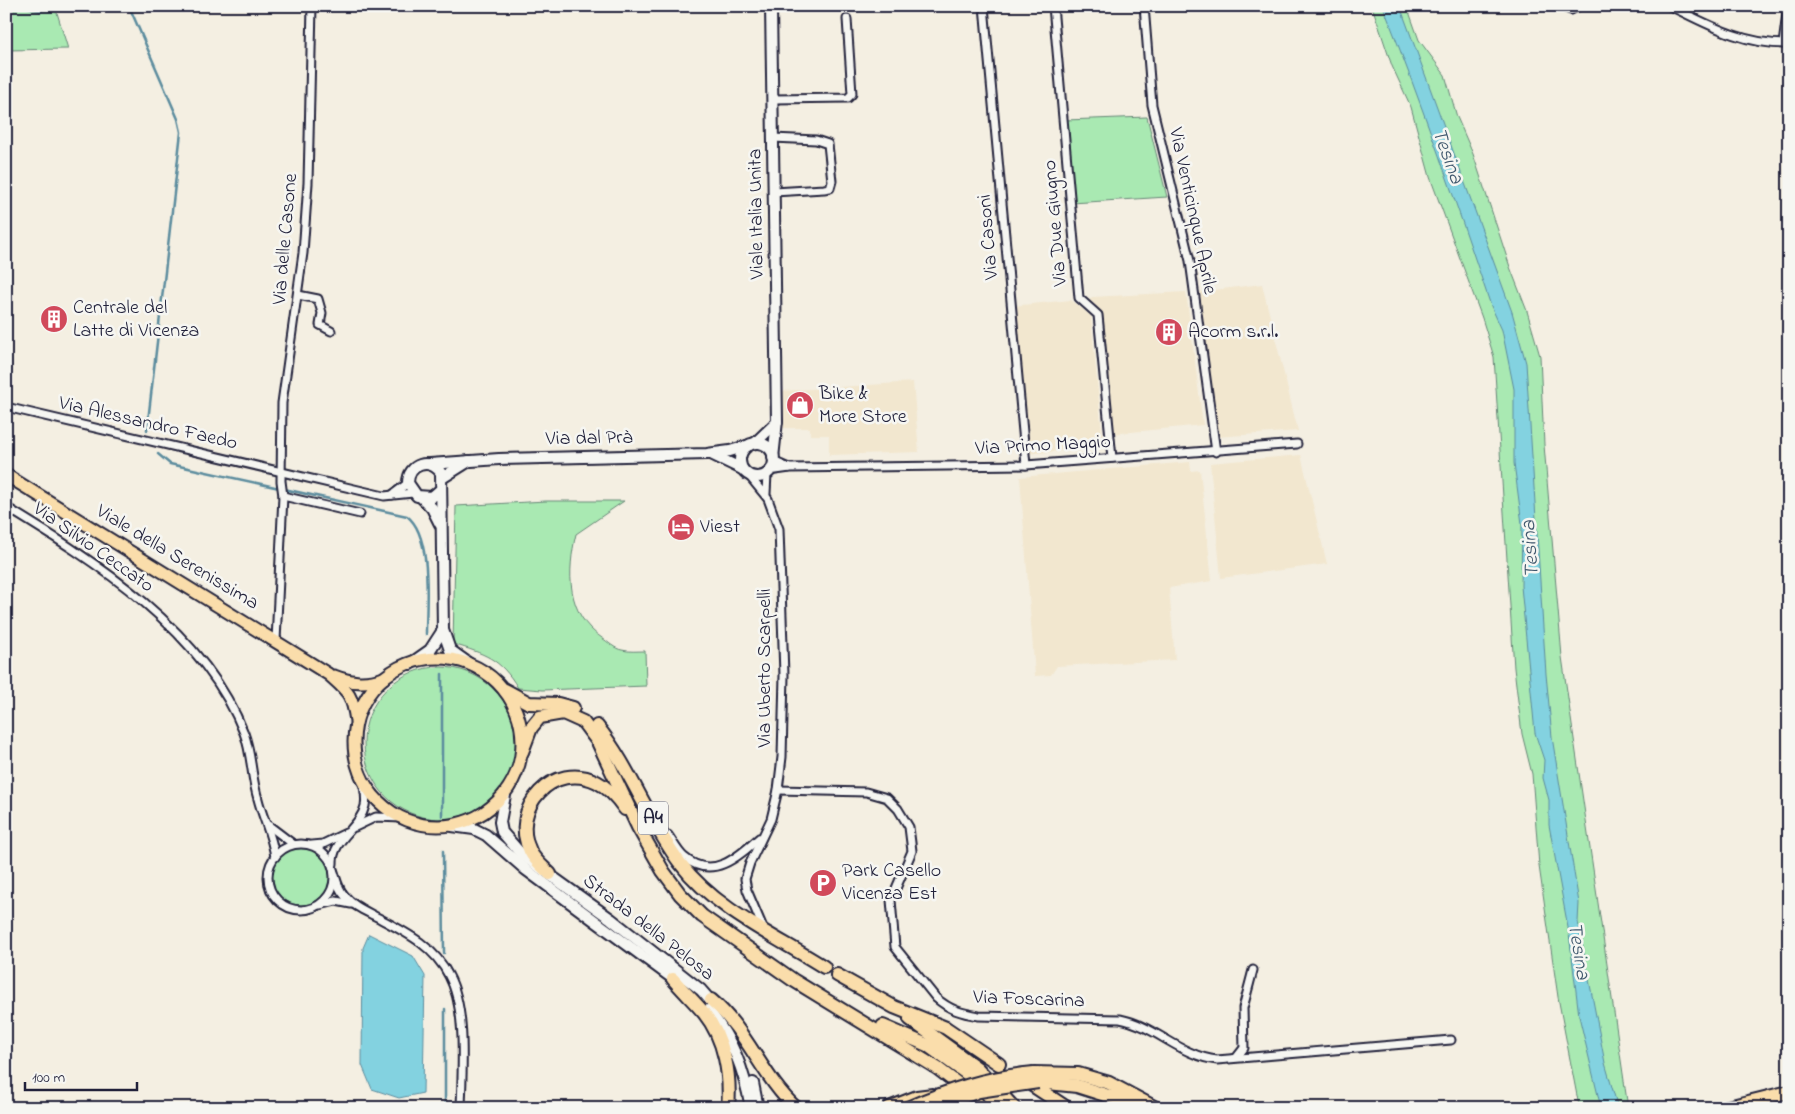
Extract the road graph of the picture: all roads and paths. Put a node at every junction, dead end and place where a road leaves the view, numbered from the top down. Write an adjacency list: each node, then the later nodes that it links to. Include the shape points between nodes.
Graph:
1 (312, 6): 15 (street, Via delle Casone, via 308,183)
2 (771, 6): 12 (street, Viale Italia Unita)
3 (984, 6): 26 (street, Via Casoni)
4 (1053, 6): 23 (street, Via Due Giugno, via 1079,298 1098,315)
5 (1144, 6): 21 (street, Via Venticinque Aprile, via 1152,105 1190,261)
6 (1560, 6): 7 (street, via 1570,10)
7 (1579, 6)
8 (1670, 6): 11 (street, via 1734,36)
9 (1788, 6): 11 (street)
10 (847, 19): 12 (street, via 852,94 848,98)
11 (1786, 44)
12 (772, 99): 13 (street, Viale Italia Unita)
13 (773, 138): 14 (street, Viale Italia Unita); 14 (street, via 816,140 828,144 832,181 830,188)
14 (774, 192): 18 (street, Viale Italia Unita)
15 (298, 295): 16 (street, via 318,299 322,313 320,325); 29 (street, Via delle Casone, via 282,403)
16 (330, 331)
17 (6, 407): 29 (street, Via Alessandro Faedo)
18 (777, 421): 19 (street); 27 (street, Viale Italia Unita)
19 (753, 444): 22 (street, Via dal Prà); 27 (street, via 765,445); 28 (street, via 742,452 740,463)
20 (1297, 444): 21 (street, Via Primo Maggio)
21 (1216, 452): 23 (street, Via Primo Maggio)
22 (707, 454): 24 (street, Via dal Prà); 28 (street, Via dal Prà, via 725,459)
23 (1112, 458): 26 (street, Via Primo Maggio)
24 (472, 460): 25 (street, Via dal Prà); 31 (street, Via dal Prà)
25 (430, 464): 31 (street, via 438,469); 33 (street, via 410,472)
26 (1026, 465): 27 (street, Via Primo Maggio)
27 (771, 466): 28 (street, via 755,476); 35 (street, Via Uberto Scarpelli, via 766,492)
28 (744, 470): 35 (street, Via Uberto Scarpelli)
29 (282, 473): 33 (street, via 384,496); 34 (street, Via delle Casone)
30 (6, 475): 40 (main road, Viale della Serenissima)
31 (442, 478): 32 (street)
32 (440, 490): 33 (street, via 432,497); 38 (street)
33 (414, 491): 38 (street, via 432,508)
34 (282, 494): 37 (street); 40 (street, Via delle Casone)
35 (768, 500): 49 (street, Via Uberto Scarpelli, via 779,529 781,564 784,727)
36 (6, 507): 53 (street, Via Silvio Ceccato, via 70,546 132,590 194,653 221,689 243,731 251,754 258,798)
37 (360, 514)
38 (443, 530): 39 (street)
39 (443, 630): 41 (street, via 430,650); 42 (street, via 450,650)
40 (276, 641): 43 (main road, Viale della Serenissima)
41 (410, 664): 42 (main road, via 447,658); 44 (main road)
42 (472, 664): 45 (main road)
43 (328, 674): 44 (main road, Viale della Serenissima, via 360,682); 46 (main road, Viale della Serenissima, via 353,701)
44 (386, 677): 46 (main road, via 366,700)
45 (505, 690): 47 (main road, via 518,714); 50 (highway, A4, via 529,703 567,706 589,717 607,739)
46 (356, 722): 48 (main road, via 354,747)
47 (522, 752): 51 (main road, via 517,773); 55 (highway, A4, via 531,728 540,717 563,713 577,718 598,742)
48 (362, 778): 52 (main road, via 378,800); 56 (street, via 365,808)
49 (778, 790): 57 (street, Via Uberto Scarpelli, via 771,819); 74 (street, Via Foscarina, via 866,792 886,798 898,809 909,827 912,851 891,900 895,947 936,998 951,1009 979,1016 1120,1019 1141,1024 1194,1055 1217,1060)
50 (637, 791): 57 (street, Via Uberto Scarpelli, via 684,857 699,865 718,867 742,854); 65 (highway, A4, via 671,850 694,879 713,897)
51 (505, 795): 54 (main road, via 482,815); 62 (street, Strada della Pelosa, via 500,822 502,832 522,855)
52 (402, 818): 54 (main road, via 420,825); 56 (street, via 376,817)
53 (268, 825): 58 (street); 60 (street, Via Silvio Ceccato)
54 (452, 826): 69 (street, Strada della Pelosa, via 474,829 486,835 526,869)
55 (638, 827): 62 (highway, via 616,797 601,784 581,776 557,780 536,795 527,812 524,828 530,852); 72 (highway, via 663,871 702,916 793,980)
56 (348, 831): 59 (street, via 323,844); 61 (street, via 334,853)
57 (763, 835): 65 (street, Via Uberto Scarpelli, via 746,879 747,890)
58 (293, 844): 59 (street); 60 (street)
59 (310, 845): 61 (street, via 324,853)
60 (274, 857): 64 (street, via 268,875 272,894 296,910)
61 (334, 870): 63 (street, via 338,887); 64 (street, via 331,893)
62 (550, 874): 70 (street, Strada della Pelosa)
63 (354, 905): 64 (street, via 336,901); 79 (street, via 416,938 440,961 450,978 460,1015)
64 (315, 907)
65 (764, 930): 66 (highway, A4)
66 (824, 967)
67 (1253, 970): 74 (street, via 1243,1008 1244,1048)
68 (836, 974): 71 (highway)
69 (673, 979): 80 (highway, via 705,1014 722,1047 730,1091); 81 (street, Strada della Pelosa, via 716,1019 734,1048)
70 (711, 1000): 82 (street, Strada della Pelosa, via 740,1047 750,1072); 83 (highway, via 732,1020 778,1088)
71 (894, 1007): 75 (highway, via 946,1028); 89 (highway, via 977,1068)
72 (844, 1009): 87 (highway, via 947,1075); 88 (highway, via 926,1045 970,1076)
73 (1451, 1040): 74 (street, Via Foscarina)
74 (1237, 1057)
75 (999, 1064)
76 (1035, 1080): 78 (highway, bridge, via 979,1081); 86 (highway, bridge, via 979,1091); 90 (highway); 91 (highway, via 1078,1086); 92 (highway, via 1078,1074 1109,1083)
77 (1789, 1092): 93 (highway)
78 (940, 1094): 84 (highway, bridge, via 917,1097); 85 (highway, bridge)
79 (462, 1108)
80 (728, 1108)
81 (751, 1108)
82 (758, 1108)
83 (796, 1108)
84 (889, 1108)
85 (907, 1108)
86 (934, 1108)
87 (981, 1108)
88 (1000, 1108)
89 (1014, 1108)
90 (1067, 1108)
91 (1142, 1108)
92 (1156, 1108)
93 (1724, 1108)

